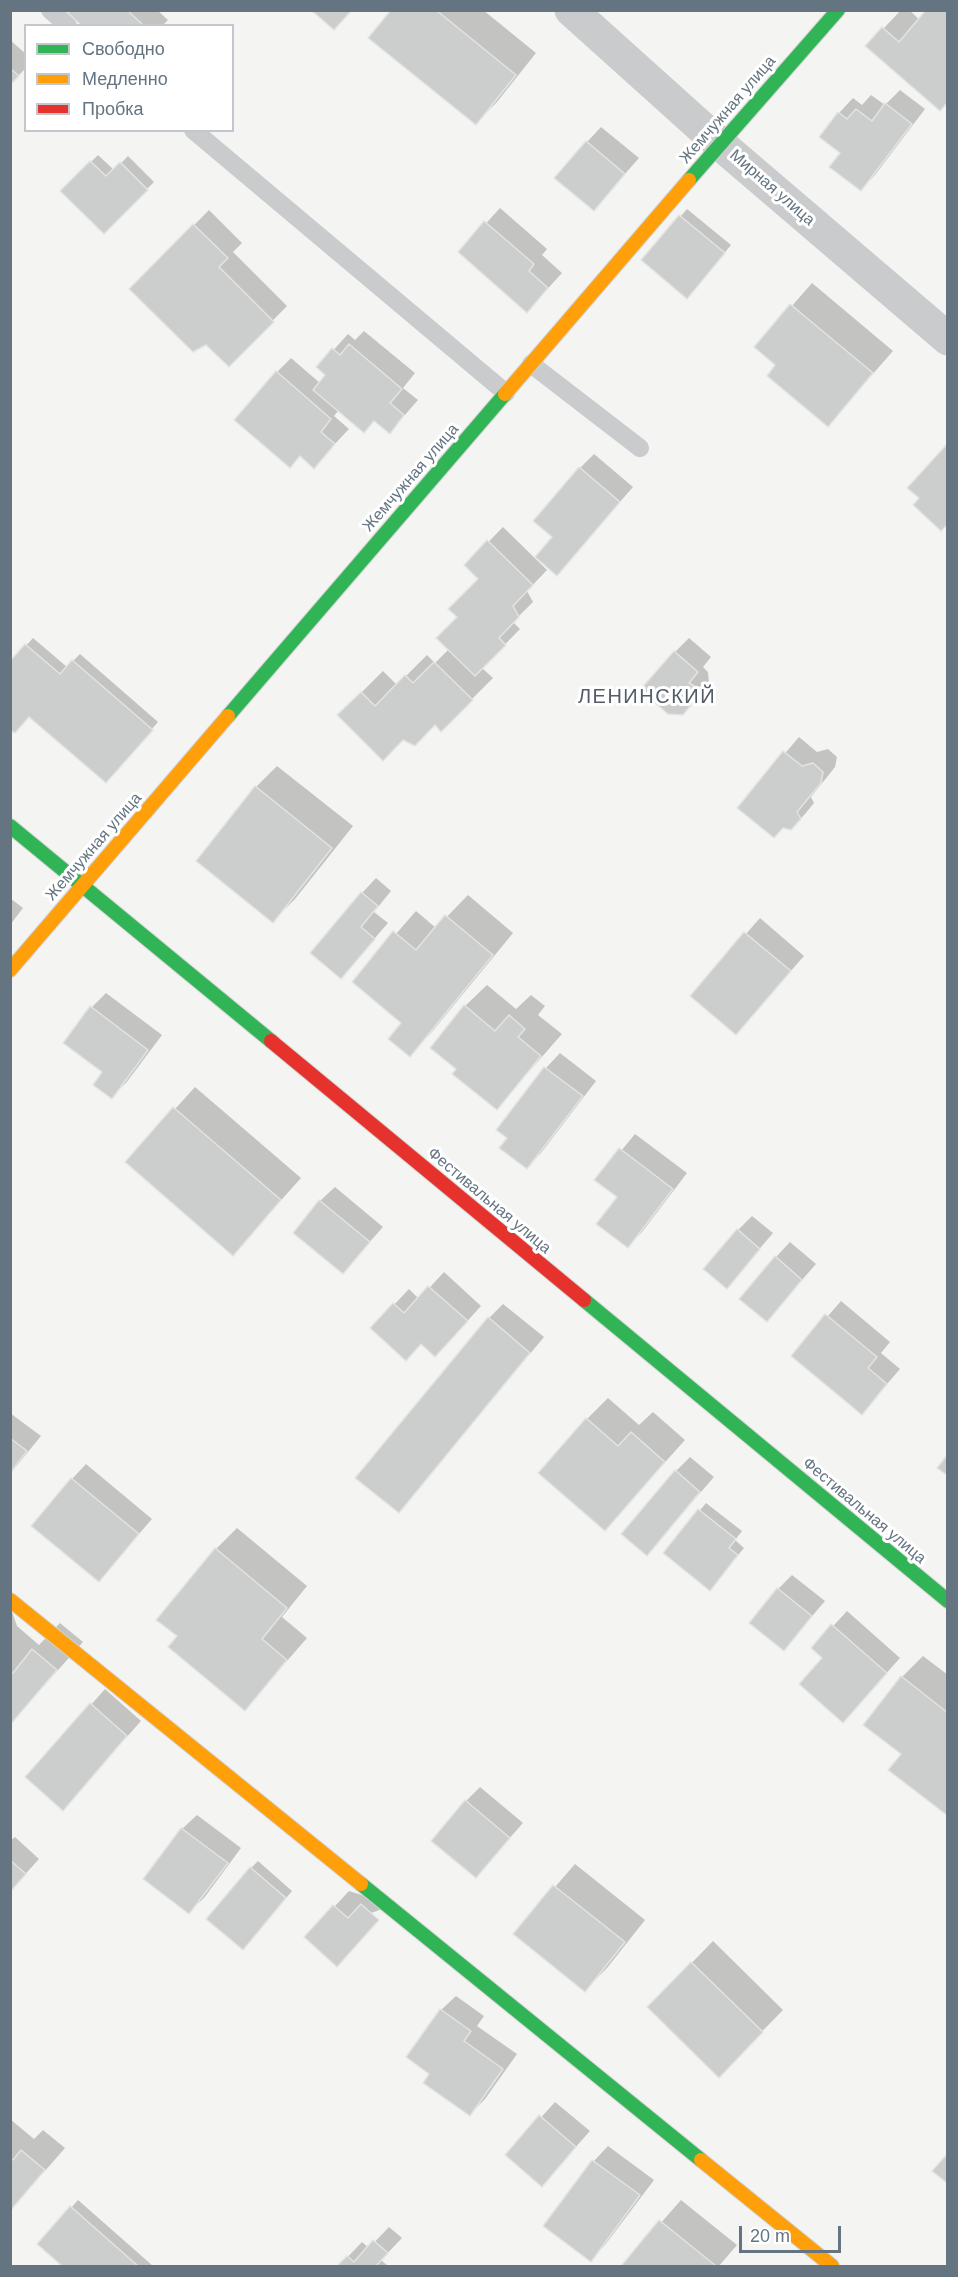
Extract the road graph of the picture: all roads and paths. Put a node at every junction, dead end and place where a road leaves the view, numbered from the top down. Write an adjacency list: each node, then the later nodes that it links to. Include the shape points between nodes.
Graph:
1 (50, 10): 4 (lane)
2 (571, 10): 6 (street, Мирная улица)
3 (838, 10): 6 (street, Жемчужная улица)
4 (66, 24)
5 (195, 132): 9 (lane)
6 (720, 144): 7 (street, Мирная улица); 8 (street, Жемчужная улица)
7 (948, 339)
8 (531, 364): 9 (street, Жемчужная улица); 10 (lane)
9 (506, 393): 12 (street, Жемчужная улица)
10 (639, 448)
11 (10, 826): 12 (street, Фестивальная улица)
12 (82, 886): 13 (street, Жемчужная улица); 15 (street, Фестивальная улица)
13 (10, 970)
14 (10, 1599): 16 (street)
15 (948, 1602)
16 (832, 2266)

